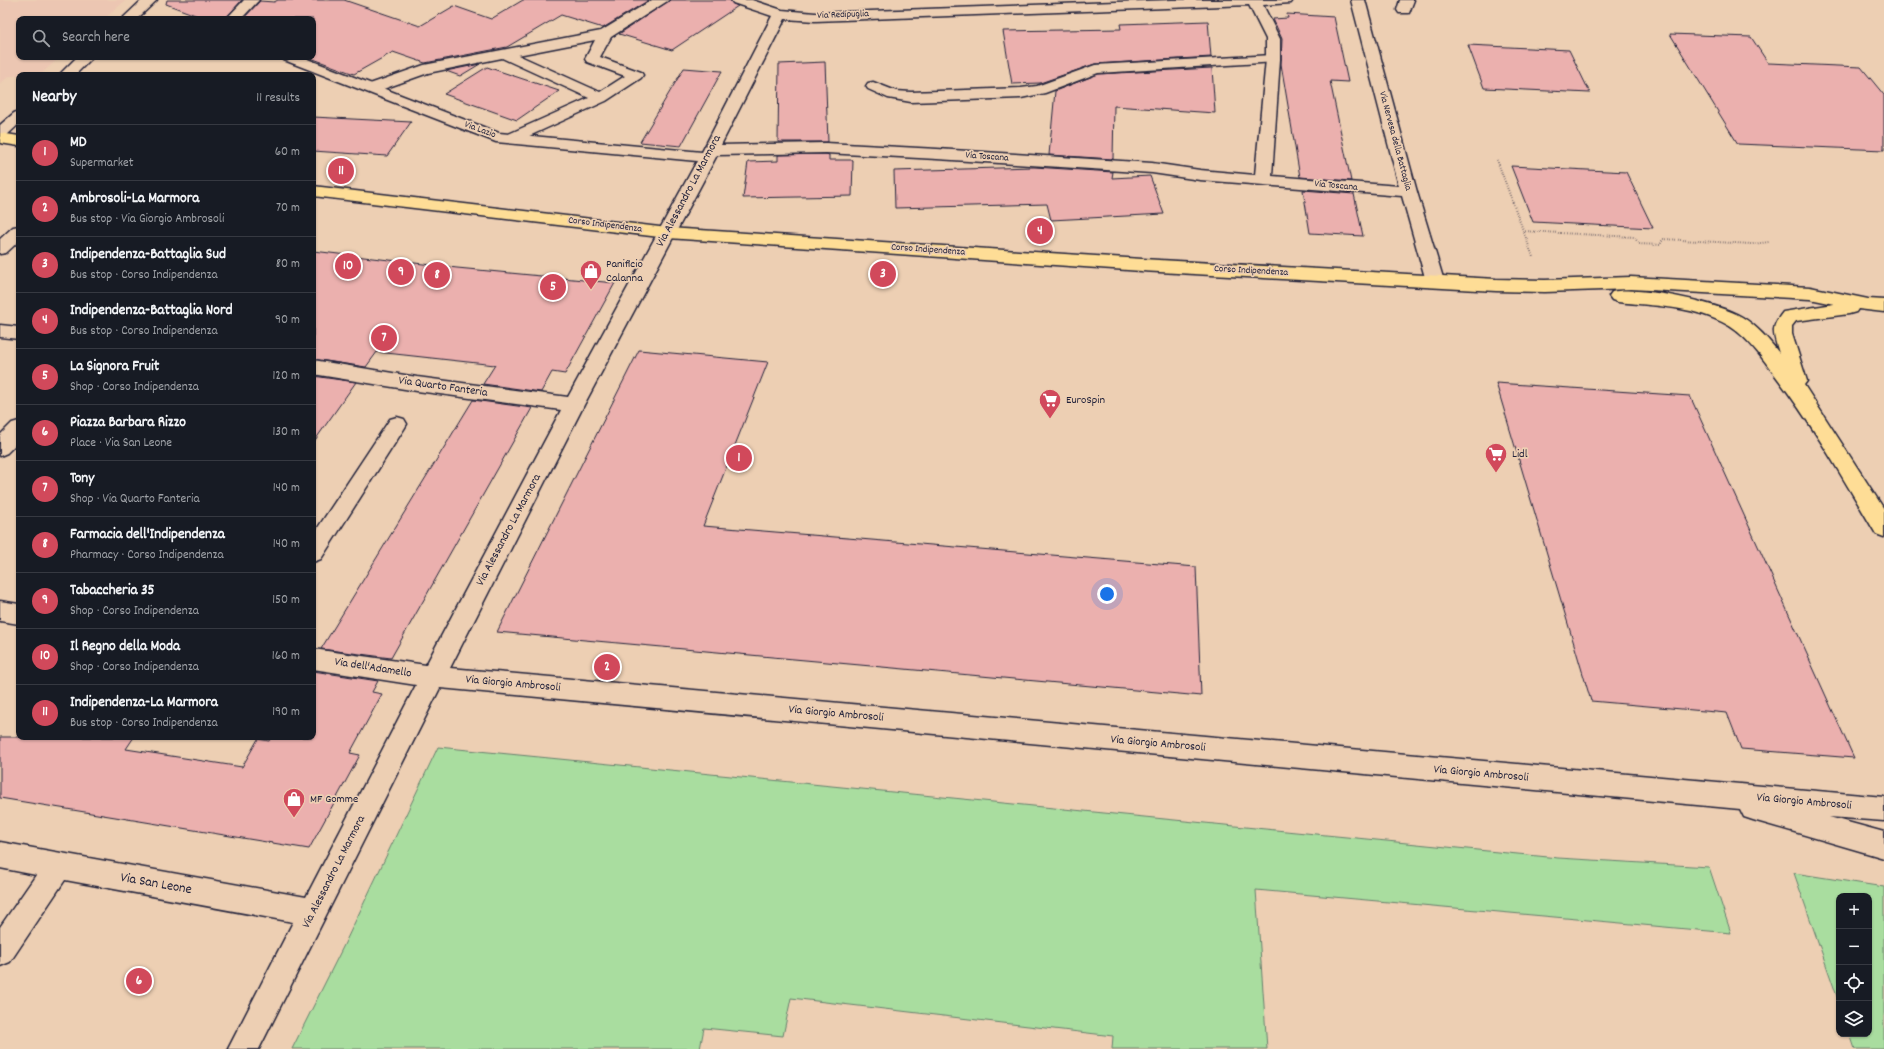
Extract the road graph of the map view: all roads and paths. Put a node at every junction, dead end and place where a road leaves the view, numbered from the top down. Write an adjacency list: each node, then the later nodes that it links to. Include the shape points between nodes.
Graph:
1 (150, 0): 9 (street)
2 (252, 0): 10 (street)
3 (662, 0): 11 (street)
4 (738, 0): 8 (street, Via Redipuglia)
5 (1286, 0): 7 (street, Via Redipuglia)
6 (1358, 0): 29 (street, Via Nervesa della Battaglia)
7 (1254, 1): 8 (street, Via Redipuglia, via 815,16); 13 (street, via 1273,39)
8 (780, 14): 25 (street, Via Alessandro La Marmora)
9 (132, 16)
10 (236, 16)
11 (605, 34): 12 (street); 19 (street, via 592,59 636,75)
12 (504, 54): 18 (street, via 424,69); 19 (street)
13 (1273, 59): 17 (street, via 1095,68 1040,90 1021,93 911,97 893,95); 27 (street)
14 (83, 60): 16 (street)
15 (297, 60): 18 (street, Via Lazio)
16 (69, 72)
17 (874, 86)
18 (372, 88): 23 (street, Via Lazio, via 496,137)
19 (601, 98): 23 (street)
20 (16, 119): 21 (street)
21 (0, 133)
22 (0, 138): 24 (main road)
23 (510, 139): 25 (street, Via Lazio)
24 (16, 141)
25 (709, 154): 27 (street, Via Toscana, via 842,148 1152,168); 31 (street, Via Alessandro La Marmora)
26 (1497, 160): 30 (path)
27 (1263, 180): 29 (street, Via Toscana)
28 (316, 191): 31 (main road, Corso Indipendenza)
29 (1409, 192): 36 (street, Via Nervesa della Battaglia)
30 (1523, 231): 33 (path, via 1634,237 1639,244 1660,245 1663,239 1752,244); 35 (path)
31 (668, 233): 36 (main road, Corso Indipendenza); 43 (street, Via Alessandro La Marmora)
32 (16, 234): 34 (street)
33 (1769, 242)
34 (0, 249)
35 (1534, 259)
36 (1435, 282): 37 (main road, Corso Indipendenza)
37 (1545, 286): 38 (main road, via 1630,283 1810,293); 42 (main road, via 1688,305 1728,317 1752,333)
38 (1876, 306): 42 (main road, via 1790,316 1783,325 1783,334)
39 (0, 331): 40 (street)
40 (16, 333)
41 (316, 367): 43 (street, Via Quarto Fanteria)
42 (1801, 393): 47 (main road)
43 (574, 405): 52 (street, Via Alessandro La Marmora)
44 (396, 424): 48 (street)
45 (16, 431): 46 (street)
46 (0, 448)
47 (1884, 528)
48 (316, 548)
49 (0, 611): 50 (street)
50 (16, 614)
51 (316, 659): 52 (street, Via dell'Adamello)
52 (433, 677): 53 (street, Via Giorgio Ambrosoli); 58 (street, Via Alessandro La Marmora)
53 (1707, 794): 54 (street, Via Giorgio Ambrosoli); 55 (street)
54 (1884, 809)
55 (1884, 845)
56 (0, 855): 57 (street, Via San Leone)
57 (59, 866): 58 (street, Via San Leone); 59 (street)
58 (313, 912): 60 (street, Via Alessandro La Marmora)
59 (0, 952)
60 (243, 1049)

